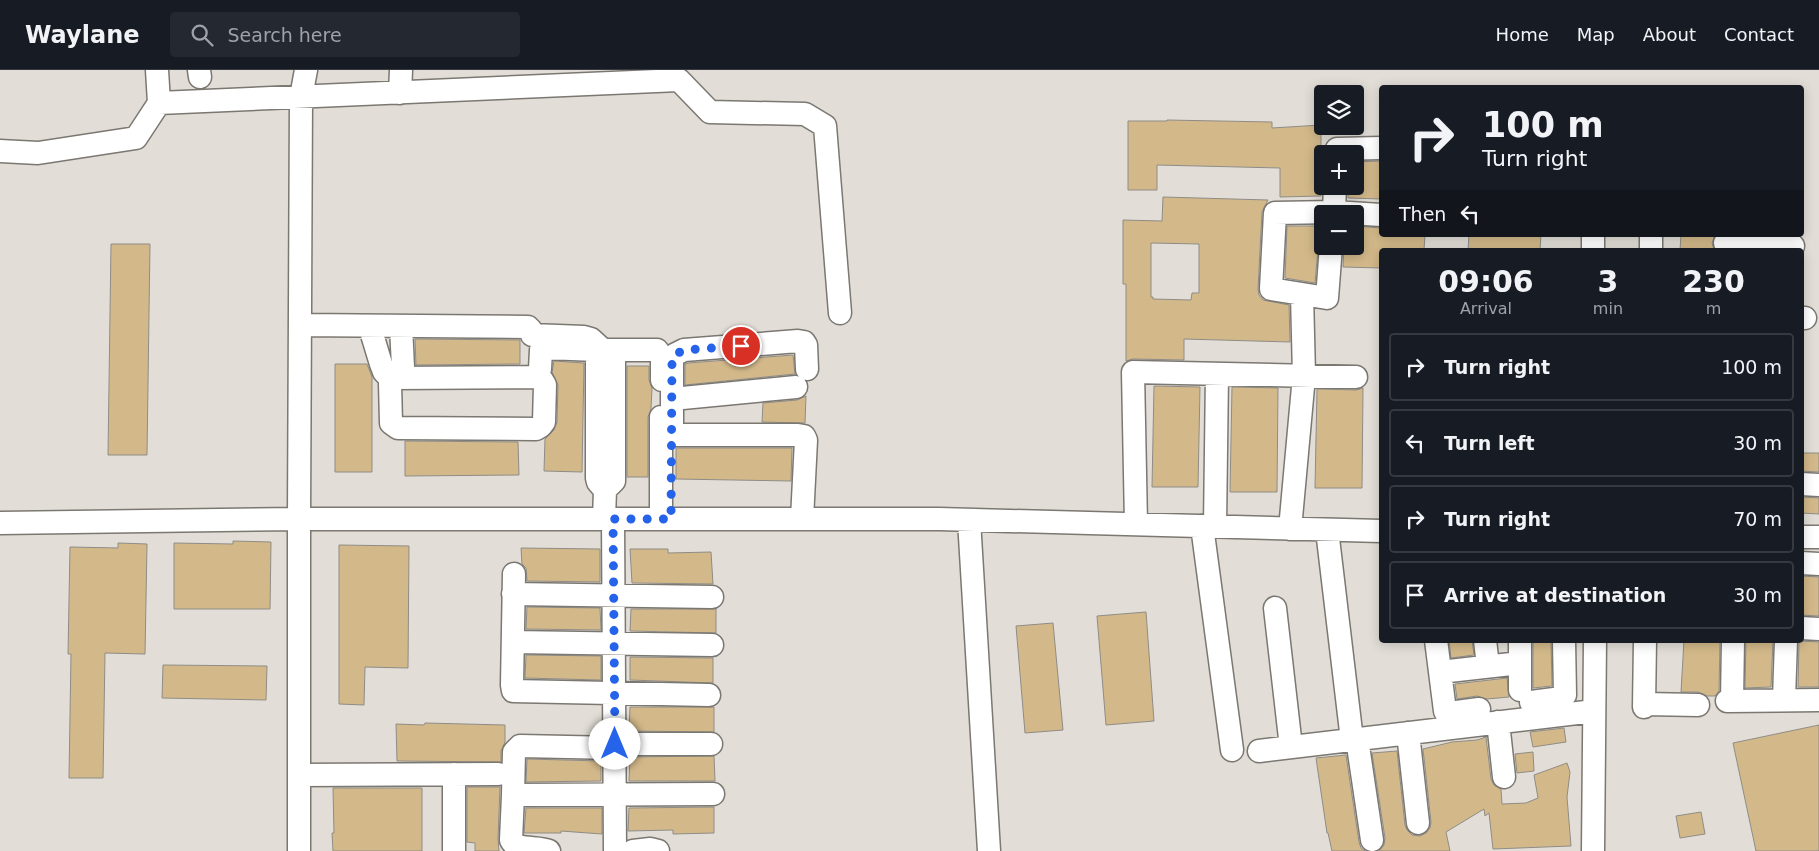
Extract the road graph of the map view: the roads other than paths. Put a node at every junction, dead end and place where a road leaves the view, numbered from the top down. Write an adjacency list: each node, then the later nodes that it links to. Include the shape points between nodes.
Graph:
1 (157, 70): 8 (street)
2 (306, 70): 7 (street)
3 (401, 70): 6 (street)
4 (680, 75): 5 (street); 19 (street, via 710,112 805,114 825,126)
5 (514, 79): 6 (street)
6 (400, 93): 7 (street)
7 (301, 97): 8 (street); 20 (street)
8 (160, 103): 11 (street, via 136,138 38,153)
9 (1364, 148): 10 (street)
10 (1379, 148)
11 (0, 151)
12 (1314, 213): 18 (street, via 1275,212 1271,289)
13 (1364, 214): 14 (street)
14 (1379, 215)
15 (1725, 243): 16 (street)
16 (1793, 246)
17 (1330, 255): 18 (street, via 1327,298)
18 (1302, 294): 28 (street)
19 (840, 314)
20 (300, 325): 21 (street); 34 (street)
21 (368, 326): 22 (street); 26 (street, via 384,372)
22 (401, 326): 23 (street, via 528,328); 26 (street)
23 (532, 335): 24 (street, via 584,337); 25 (street)
24 (605, 350): 25 (street, via 542,349); 35 (street, via 614,481 605,490); 36 (street, via 658,350 661,353)
25 (535, 373): 26 (street, via 395,378); 26 (street, via 544,385 544,422 536,429 398,428 389,418 390,384)
26 (397, 374)
27 (1217, 374): 28 (street); 40 (street, via 1133,372); 41 (street)
28 (1304, 376): 29 (street); 42 (street)
29 (1356, 377)
30 (672, 399): 30 (street, via 672,360 674,355 684,350 804,342 806,345 802,378); 31 (street)
31 (672, 435): 36 (street); 37 (street, via 804,436)
32 (1804, 484): 33 (street)
33 (1819, 485)
34 (299, 519): 35 (street); 39 (street); 86 (street)
35 (609, 519): 36 (street); 49 (street)
36 (666, 519): 37 (street)
37 (802, 519): 38 (street)
38 (969, 520): 40 (street); 99 (street)
39 (0, 522)
40 (1136, 524): 41 (street)
41 (1209, 526): 42 (street); 82 (street)
42 (1290, 528): 43 (street)
43 (1327, 530): 44 (street); 78 (street)
44 (1379, 531)
45 (1804, 537): 46 (street)
46 (1819, 537)
47 (1804, 563): 48 (street)
48 (1819, 564)
49 (614, 596): 50 (street); 56 (street, via 513,584); 65 (street)
50 (712, 597)
51 (1276, 608): 81 (street)
52 (1804, 618): 53 (street)
53 (1819, 618)
54 (1804, 628): 55 (street)
55 (1819, 629)
56 (512, 642): 65 (street); 70 (street, via 513,691)
57 (1436, 643): 69 (street)
58 (1485, 643): 68 (street)
59 (1520, 643): 67 (street)
60 (1564, 643): 74 (street, via 1565,695)
61 (1595, 643): 76 (street)
62 (1645, 643): 75 (street, via 1644,706)
63 (1733, 643): 72 (street, via 1729,701)
64 (1786, 643): 72 (street)
65 (614, 644): 66 (street); 70 (street)
66 (712, 645)
67 (1520, 663): 68 (street); 74 (street)
68 (1488, 666): 69 (street)
69 (1440, 672): 74 (street, via 1446,712)
70 (614, 693): 71 (street); 80 (street)
71 (710, 694)
72 (1784, 699): 73 (street)
73 (1819, 700)
74 (1514, 705): 76 (street); 77 (street); 87 (street)
75 (1698, 706)
76 (1594, 711): 100 (street)
77 (1408, 733): 78 (street); 91 (street)
78 (1355, 739): 81 (street); 92 (street)
79 (712, 744): 80 (street)
80 (615, 746): 89 (street, via 520,746 514,752); 90 (street)
81 (1291, 747): 83 (street)
82 (1232, 750)
83 (1259, 751)
84 (454, 774): 85 (street); 86 (street); 94 (street)
85 (498, 774)
86 (299, 775): 93 (street)
87 (1504, 777)
88 (713, 794): 90 (street)
89 (513, 795): 90 (street); 95 (street, via 512,844)
90 (615, 795): 96 (street)
91 (1418, 823)
92 (1372, 840)
93 (299, 851)
94 (454, 851)
95 (549, 851)
96 (615, 851)
97 (633, 851): 98 (street)
98 (658, 851)
99 (989, 851)
100 (1593, 851)

